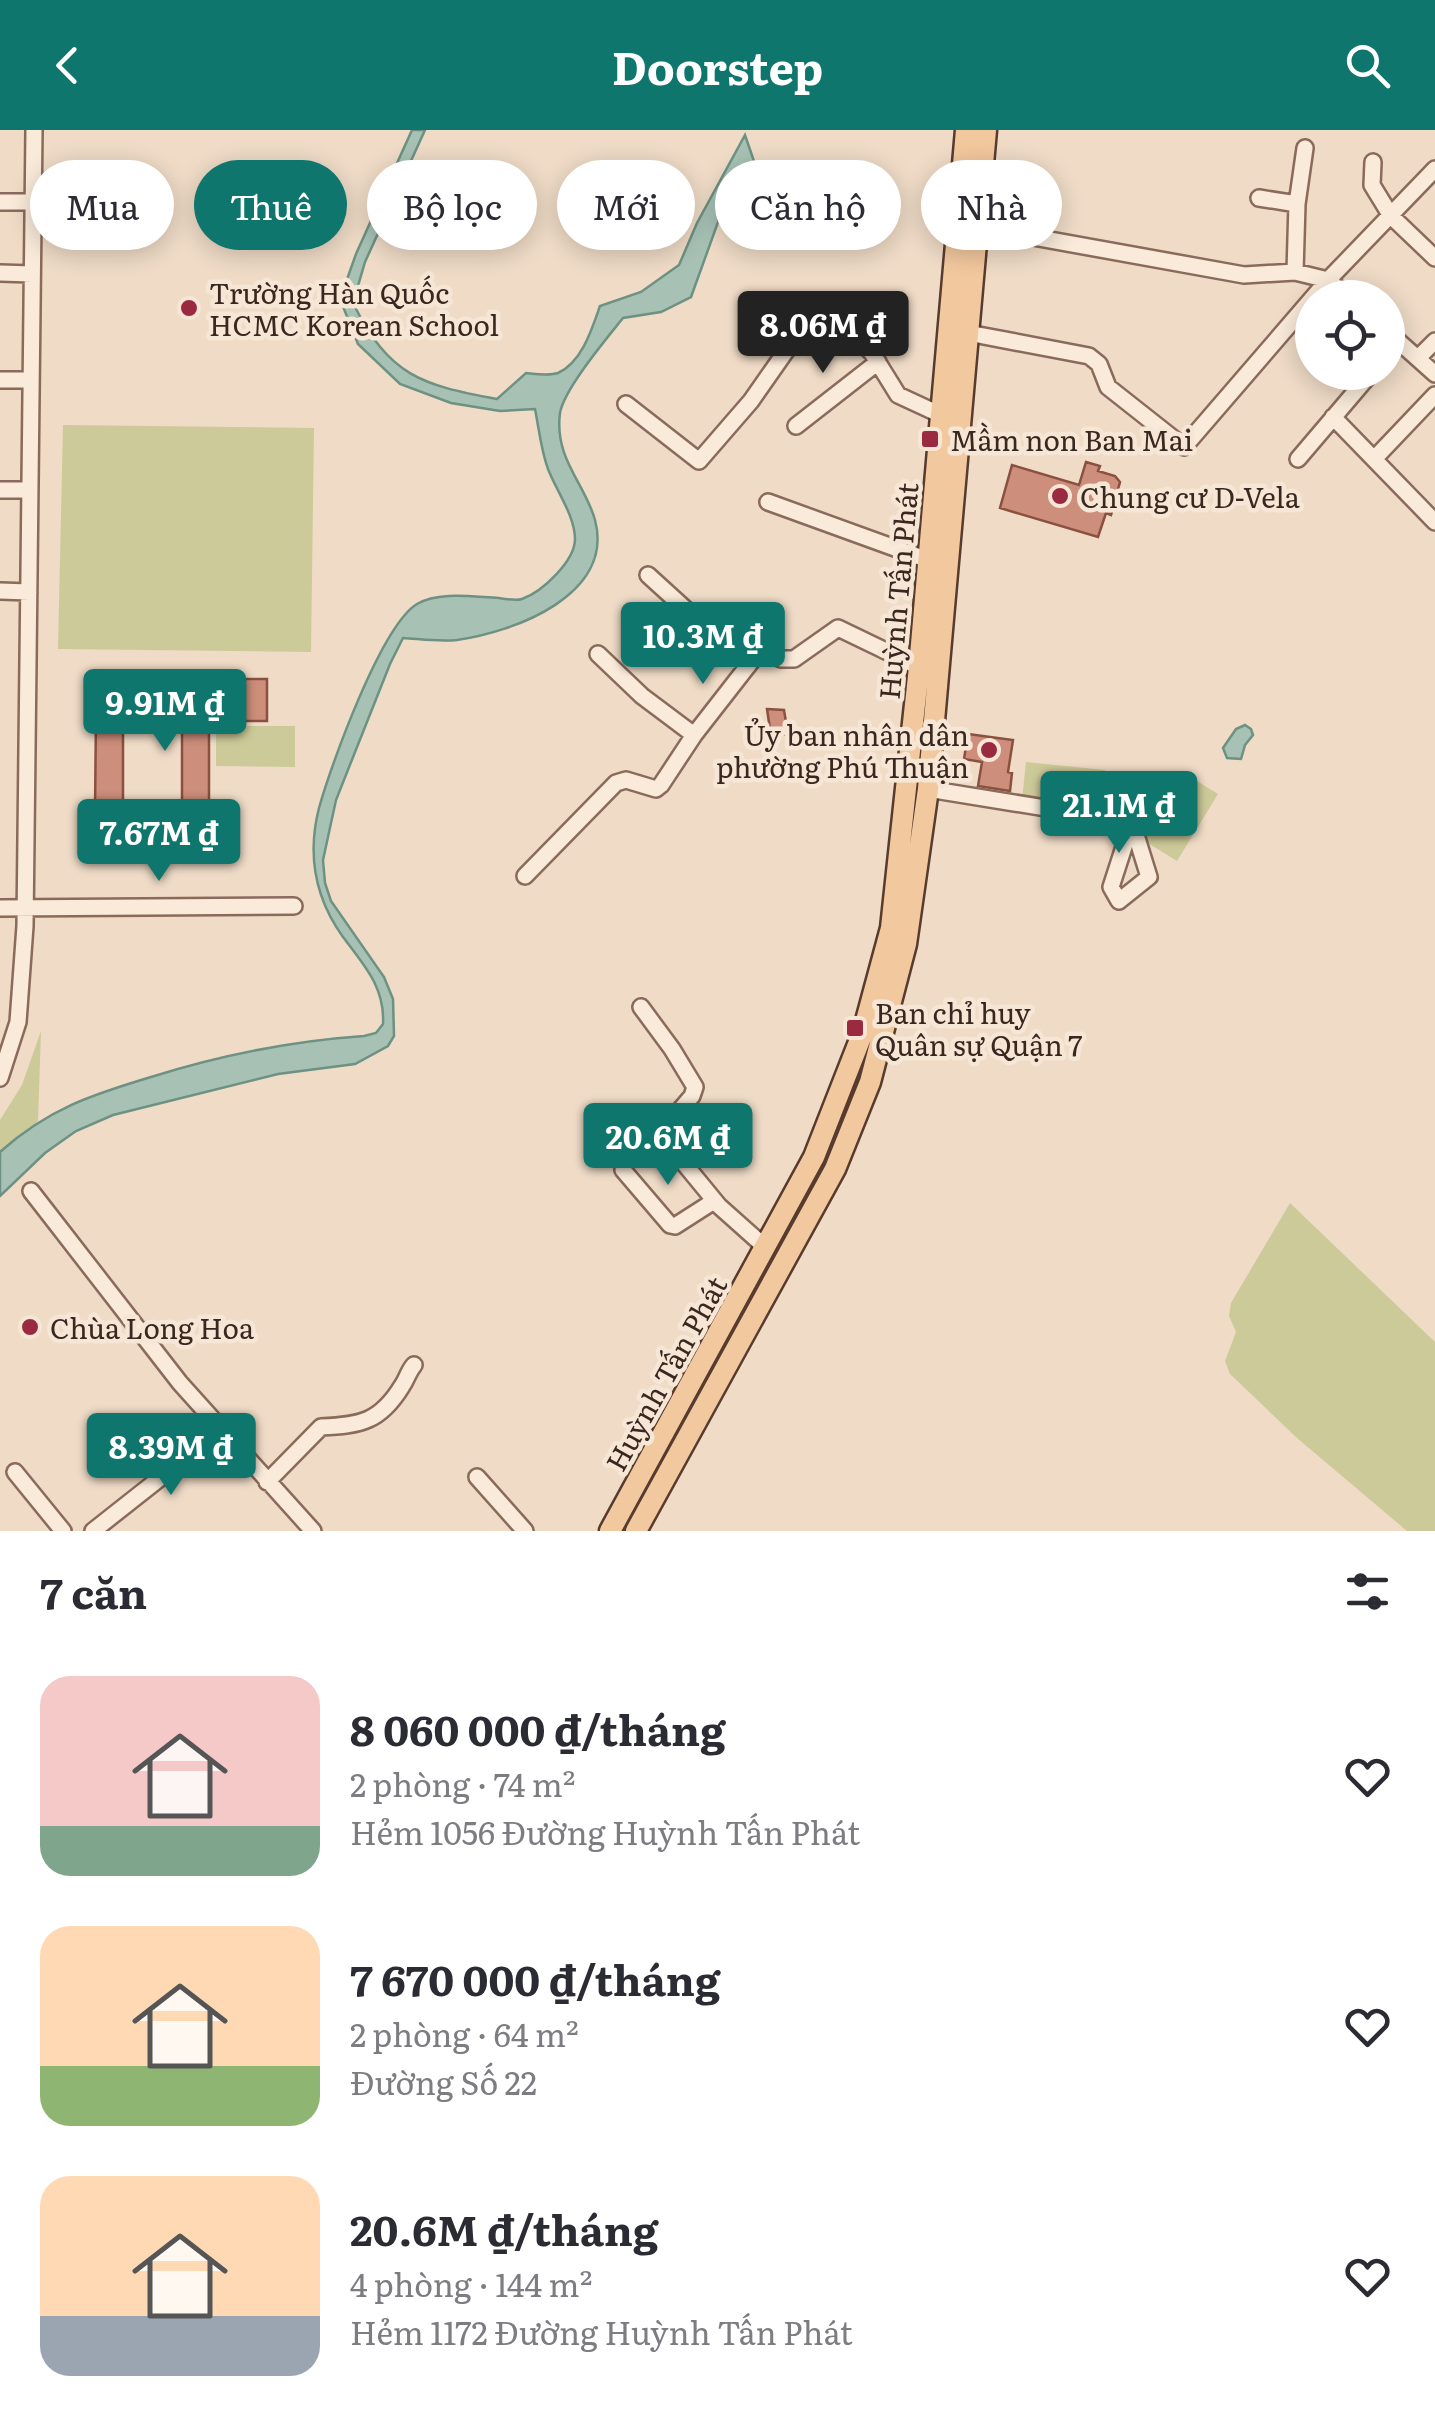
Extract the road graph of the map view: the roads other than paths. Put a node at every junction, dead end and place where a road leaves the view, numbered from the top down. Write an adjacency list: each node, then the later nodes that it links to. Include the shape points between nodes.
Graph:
1 (34, 130): 5 (street)
2 (966, 130): 23 (main road, Huỳnh Tấn Phát)
3 (986, 130): 6 (main road, Huỳnh Tấn Phát)
4 (1305, 148): 12 (street)
5 (34, 160)
6 (984, 160)
7 (1373, 162): 13 (street, via 1372,185)
8 (1435, 169): 13 (street)
9 (1259, 198): 12 (street)
10 (0, 202): 11 (street)
11 (30, 202)
12 (1297, 204): 18 (street)
13 (1390, 216): 17 (street); 21 (street)
14 (1062, 240): 18 (street, via 1244,275)
15 (32, 250): 20 (street)
16 (974, 250): 23 (main road, Huỳnh Tấn Phát)
17 (1435, 258)
18 (1295, 272): 21 (street)
19 (0, 274): 20 (street)
20 (32, 274): 30 (street)
21 (1328, 280)
22 (1295, 318): 23 (street, via 1184,447 1112,392 1089,356)
23 (958, 332): 34 (main road, Huỳnh Tấn Phát); 49 (main road, Huỳnh Tấn Phát)
24 (1435, 340): 26 (street)
25 (1405, 351): 26 (street)
26 (1418, 358): 28 (street)
27 (878, 362): 33 (street, via 821,301 699,461); 34 (street, via 898,396); 36 (street)
28 (1435, 374)
29 (0, 380): 30 (street)
30 (31, 380): 40 (street)
31 (1356, 390): 35 (street)
32 (1435, 395): 37 (street)
33 (626, 404)
34 (939, 414): 43 (main road, Huỳnh Tấn Phát)
35 (1333, 417): 37 (street); 38 (street)
36 (796, 426)
37 (1375, 458): 42 (street)
38 (1298, 459)
39 (0, 490): 40 (street)
40 (30, 490): 46 (street)
41 (768, 502): 43 (street)
42 (1435, 522)
43 (928, 560): 49 (main road, Huỳnh Tấn Phát)
44 (648, 575): 48 (street)
45 (0, 592): 46 (street)
46 (29, 592): 56 (street)
47 (598, 654): 50 (street)
48 (748, 666): 49 (street, via 762,648 794,659 838,628); 50 (street)
49 (924, 676): 51 (main road, Huỳnh Tấn Phát)
50 (694, 735): 53 (street, via 656,788 616,783)
51 (917, 788): 52 (street); 64 (main road, Huỳnh Tấn Phát, via 892,928 864,1032 814,1157); 68 (main road, Huỳnh Tấn Phát, via 906,944 870,1082 835,1170)
52 (1132, 822): 52 (street, via 1111,887 1119,901 1149,877)
53 (525, 876)
54 (294, 906): 56 (street)
55 (0, 908): 56 (street)
56 (25, 908): 59 (street)
57 (641, 1007): 63 (street, via 694,1087 664,1139)
58 (0, 1022): 59 (street)
59 (18, 1022): 60 (street)
60 (0, 1078)
61 (623, 1170): 63 (street, via 675,1226)
62 (31, 1190): 67 (street)
63 (714, 1201): 64 (street)
64 (765, 1247): 66 (main road, Huỳnh Tấn Phát)
65 (414, 1364): 71 (street, via 378,1416 321,1428)
66 (668, 1424): 68 (main road); 76 (main road, Huỳnh Tấn Phát)
67 (221, 1430): 71 (street); 73 (street)
68 (688, 1436): 77 (main road, Huỳnh Tấn Phát)
69 (15, 1472): 72 (street)
70 (477, 1477): 75 (street)
71 (266, 1482): 74 (street)
72 (63, 1531)
73 (93, 1531)
74 (313, 1531)
75 (525, 1531)
76 (610, 1531)
77 (636, 1531)

